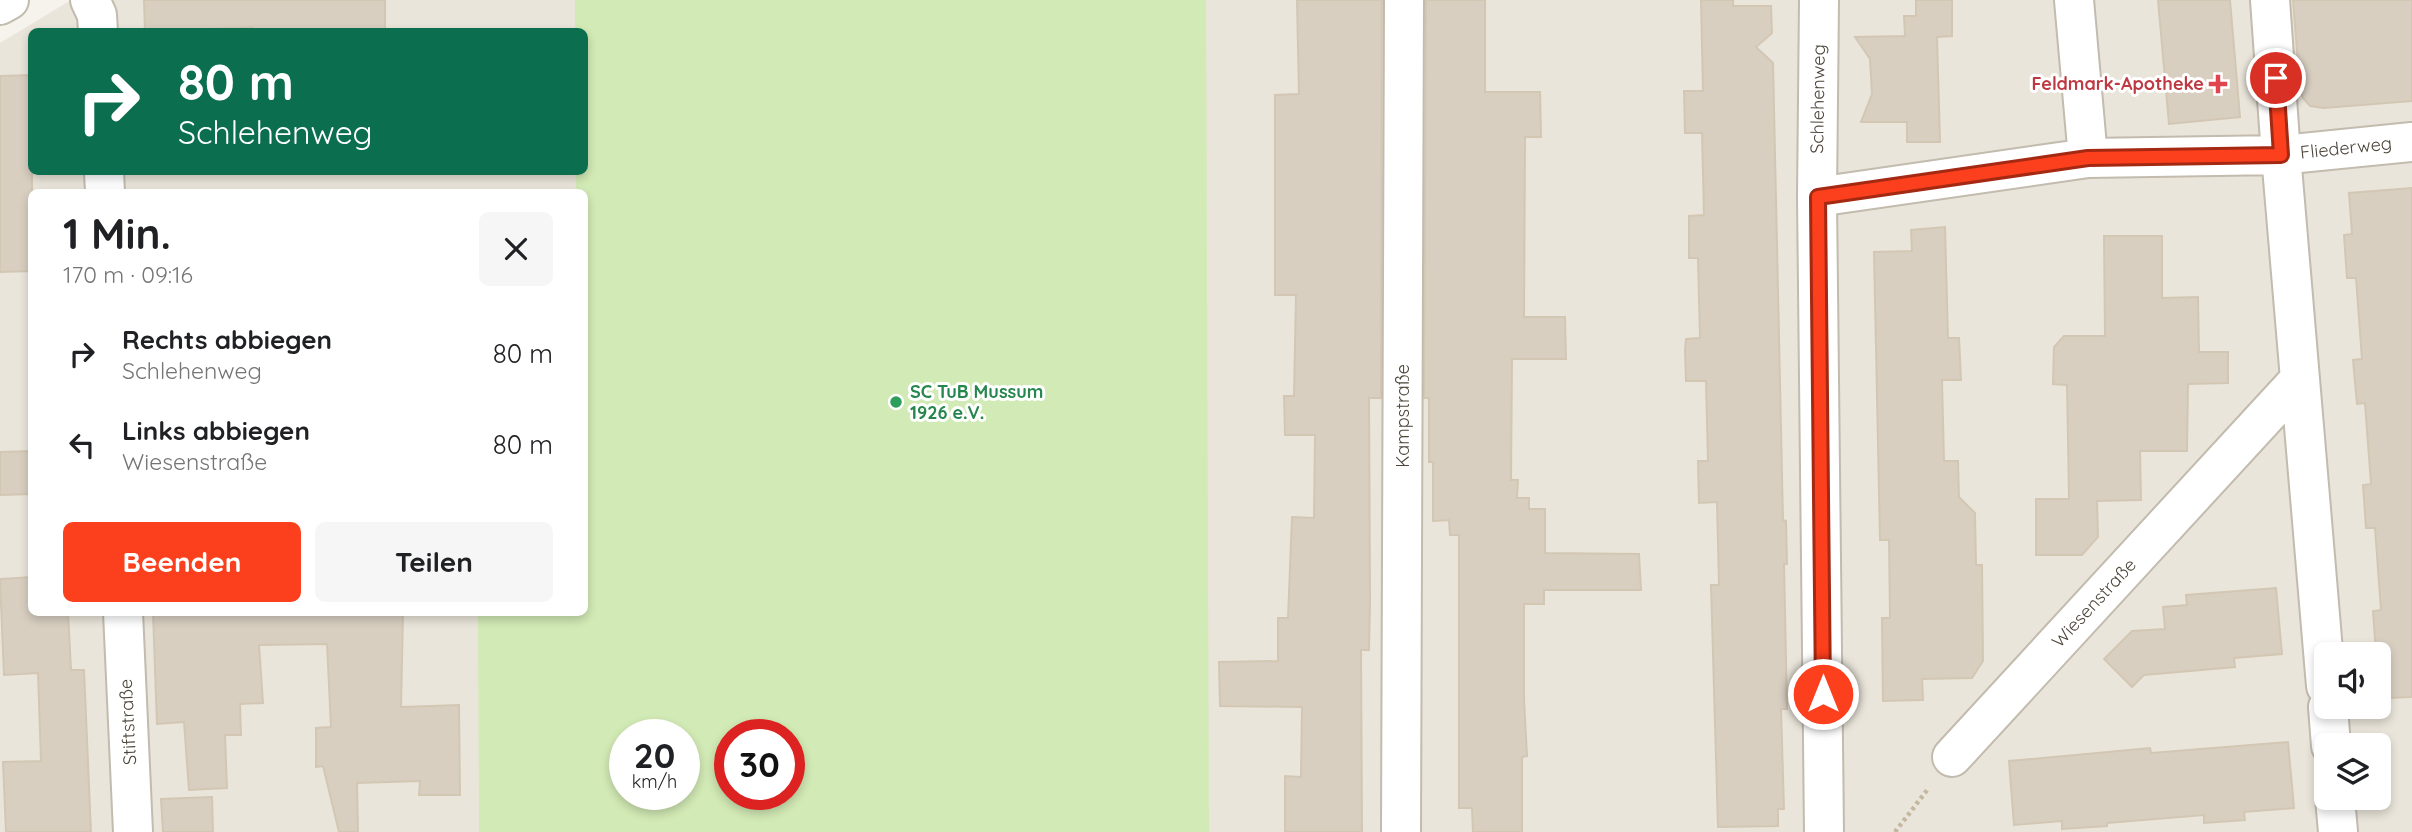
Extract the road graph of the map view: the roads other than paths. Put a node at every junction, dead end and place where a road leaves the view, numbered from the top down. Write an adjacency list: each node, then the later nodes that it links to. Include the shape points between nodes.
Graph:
1 (9, 0): 7 (street)
2 (90, 0): 8 (street)
3 (1404, 0): 19 (street, Kampstraße)
4 (1819, 0): 12 (street, Schlehenweg)
5 (2074, 0): 11 (street)
6 (2270, 0): 10 (street)
7 (0, 5)
8 (98, 28)
9 (2412, 142): 10 (street, Fliederweg)
10 (2281, 155): 11 (street); 13 (street)
11 (2088, 158): 12 (street)
12 (1818, 197): 20 (street, Schlehenweg)
13 (2300, 379): 15 (street); 16 (street, Wiesenstraße)
14 (123, 616): 18 (street, Stiftstraße)
15 (2322, 642)
16 (1952, 757)
17 (2336, 810): 21 (street)
18 (133, 832)
19 (1401, 832)
20 (1824, 832)
21 (2338, 832)

